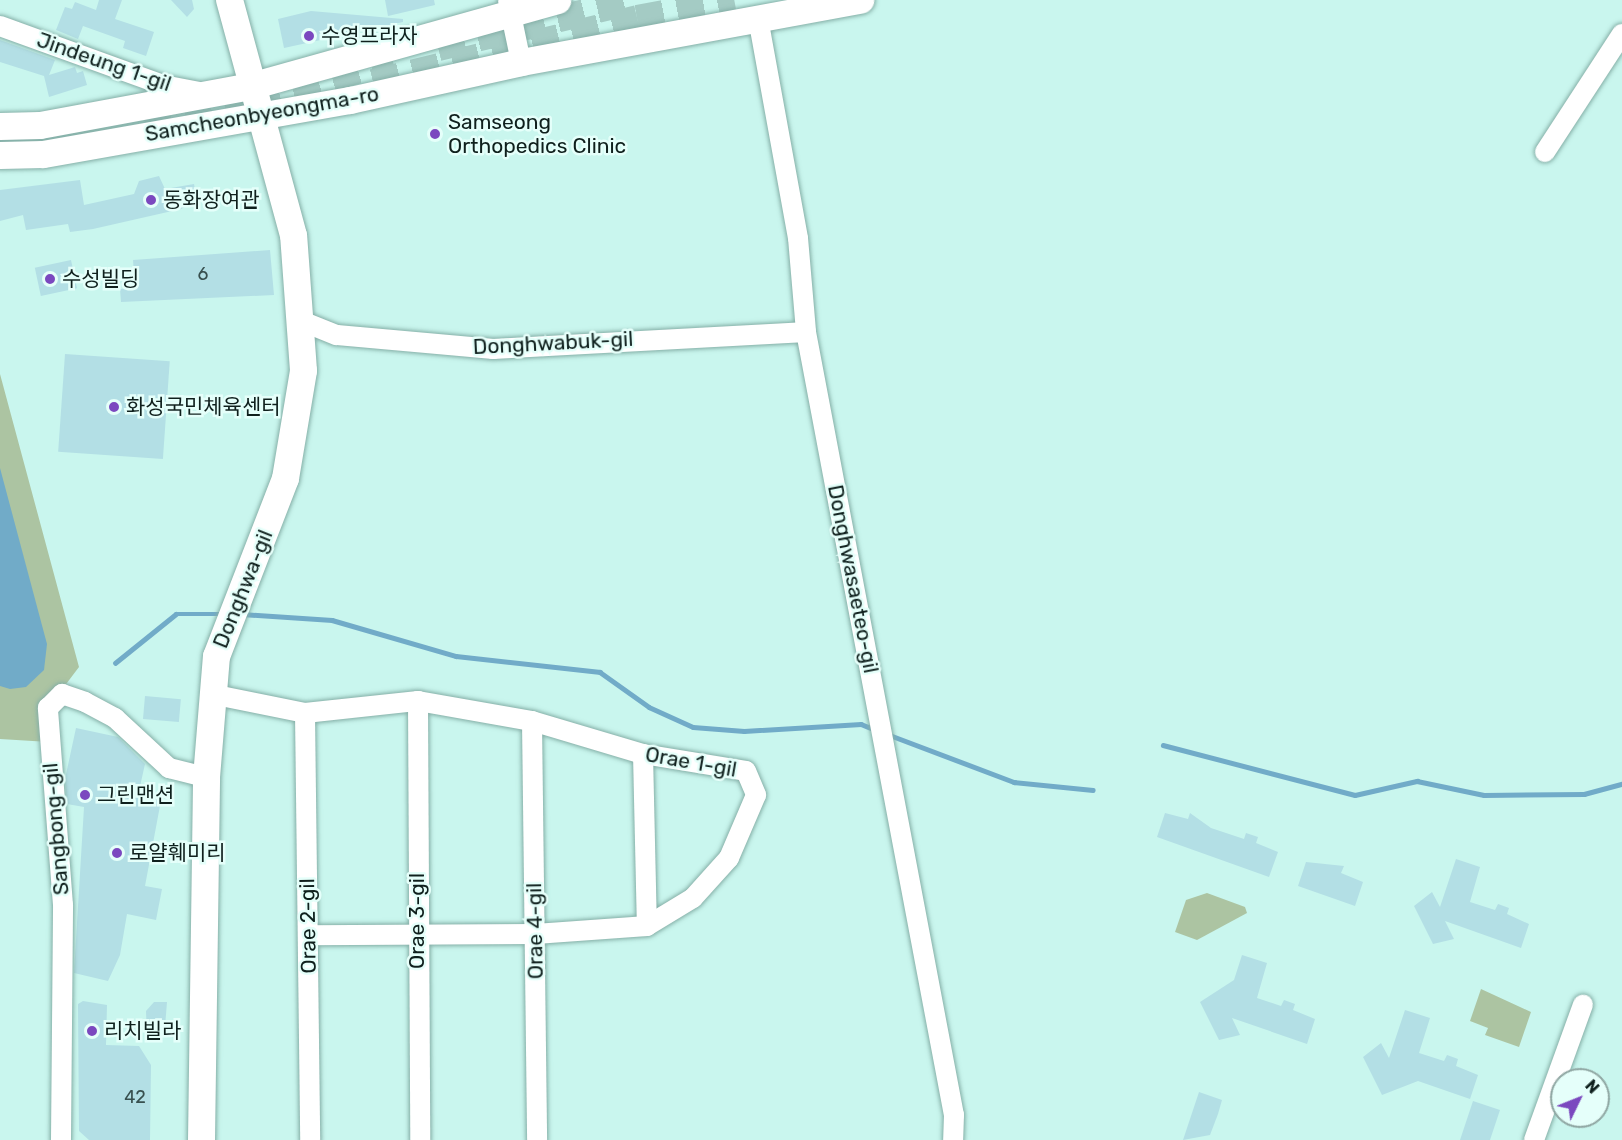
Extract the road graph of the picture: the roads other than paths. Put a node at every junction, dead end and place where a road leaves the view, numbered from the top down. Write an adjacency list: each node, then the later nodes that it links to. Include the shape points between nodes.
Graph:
1 (229, 0): 10 (main road, Donghwa-gil)
2 (557, 0): 4 (main road, Samcheonbyeongma-ro)
3 (860, 0): 5 (main road, Samcheonbyeongma-ro)
4 (510, 7): 8 (main road, Samcheonbyeongma-ro); 9 (street)
5 (758, 18): 9 (main road, Samcheonbyeongma-ro); 18 (street, Donghwasaeteo-gil, via 798,238)
6 (0, 26): 11 (street, Jindeung 1-gil, via 162,85)
7 (1622, 34): 15 (street)
8 (381, 53): 10 (main road, Samcheonbyeongma-ro); 12 (main road, via 347,81 342,94)
9 (521, 62): 12 (main road, Samcheonbyeongma-ro)
10 (250, 86): 11 (main road, Samcheonbyeongma-ro); 13 (main road, Donghwa-gil)
11 (210, 94): 14 (main road, Samcheonbyeongma-ro, via 40,125)
12 (350, 100): 13 (main road, Samcheonbyeongma-ro)
13 (261, 116): 16 (main road, Samcheonbyeongma-ro, via 42,154); 17 (main road, Donghwa-gil, via 293,235)
14 (0, 126)
15 (1545, 152)
16 (0, 155)
17 (304, 322): 18 (street, Donghwabuk-gil, via 337,335 493,349); 19 (main road, Donghwa-gil, via 302,400 293,447 268,525 224,625)
18 (806, 332): 35 (street, Donghwasaeteo-gil, via 954,1115)
19 (211, 694): 21 (street, Orae 1-gil); 24 (main road, Donghwa-gil)
20 (418, 702): 21 (street, Orae 1-gil); 22 (street, Orae 1-gil); 28 (street, Orae 3-gil)
21 (305, 713): 27 (street, Orae 2-gil)
22 (532, 721): 23 (street, Orae 1-gil); 26 (street, Orae 4-gil)
23 (642, 754): 25 (street); 25 (street, Orae 1-gil, via 746,771 756,795 729,858 693,898)
24 (206, 777): 30 (street, Sangbong-gil, via 169,768 115,718 85,702 62,694 48,708 63,905); 31 (main road, Donghwa-gil)
25 (647, 926): 26 (street, Orae 1-gil)
26 (535, 934): 28 (street, Orae 1-gil); 34 (street, Orae 4-gil)
27 (308, 935): 28 (street, Orae 1-gil); 32 (street, Orae 2-gil)
28 (416, 935): 33 (street, Orae 3-gil)
29 (1583, 1005): 36 (street)
30 (61, 1140)
31 (201, 1140)
32 (310, 1140)
33 (420, 1140)
34 (537, 1140)
35 (953, 1140)
36 (1534, 1140)

